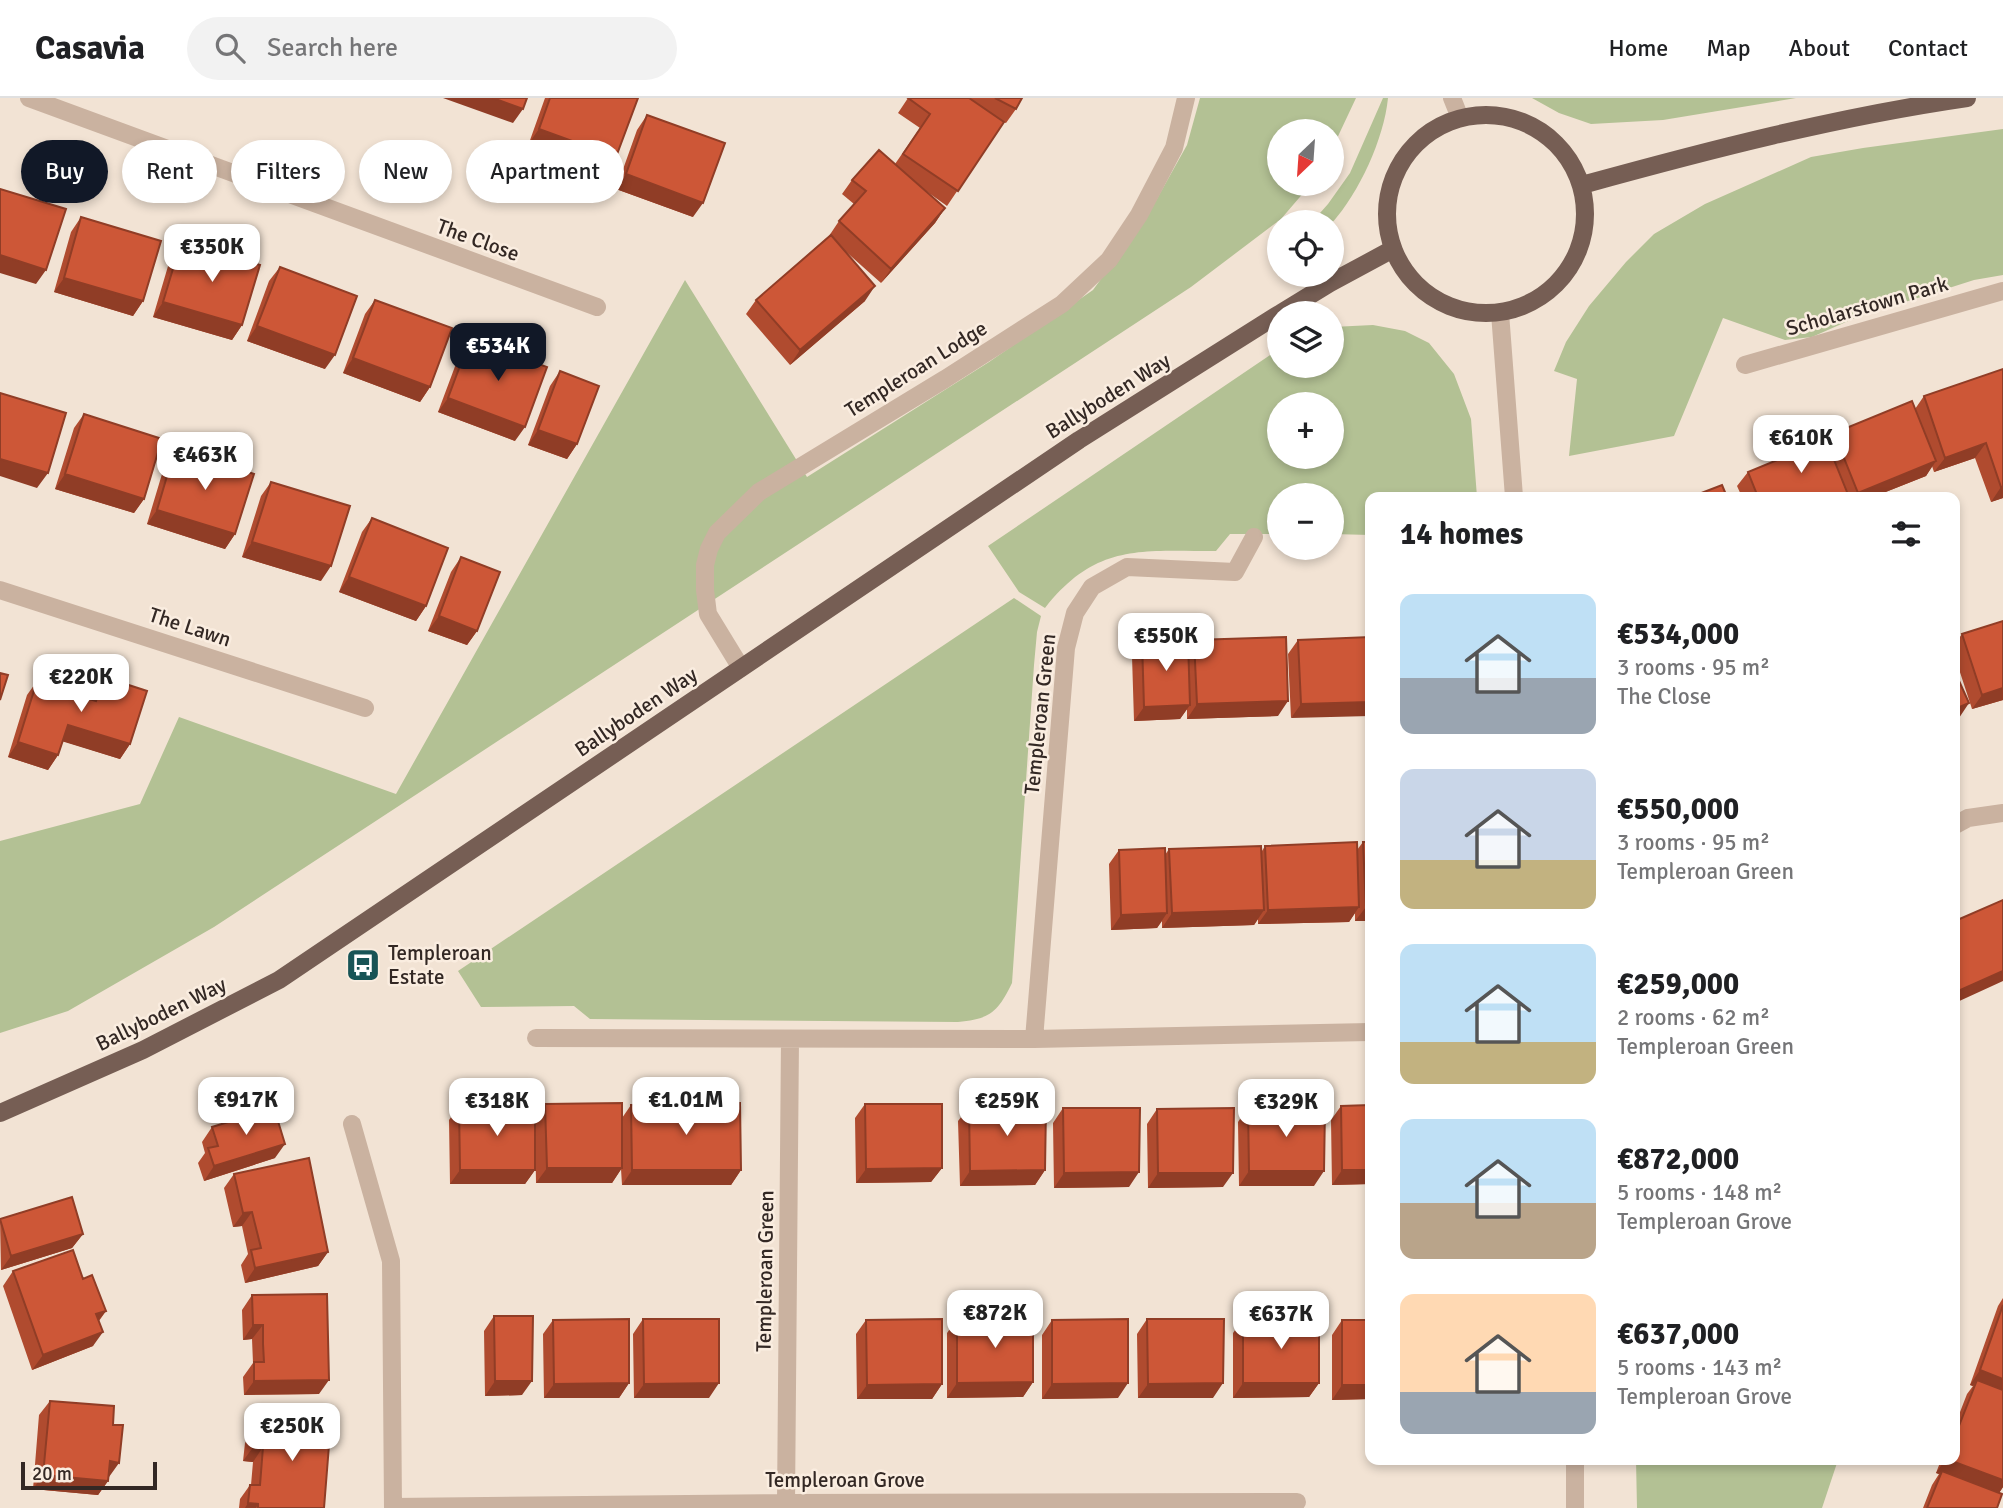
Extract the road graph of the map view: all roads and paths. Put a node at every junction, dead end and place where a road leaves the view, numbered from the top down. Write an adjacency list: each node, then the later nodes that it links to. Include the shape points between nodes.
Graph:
1 (29, 98): 10 (street, The Close)
2 (1186, 98): 17 (street, Templeroan Lodge, via 1174,148 1110,260 1062,304 760,492 717,533 705,565 708,614)
3 (1452, 98): 5 (street)
4 (1967, 98): 6 (main road, via 1817,125)
5 (1460, 118): 6 (main road, via 1498,116 1529,125 1556,144); 7 (main road, via 1422,139 1394,177 1387,219)
6 (1581, 185): 11 (main road, via 1585,224 1569,269 1534,301)
7 (1393, 249): 9 (main road, Ballyboden Way); 11 (main road, via 1405,272 1431,296 1470,312)
8 (2003, 291): 13 (street, Scholarstown Park)
9 (1301, 301)
10 (597, 307)
11 (1500, 313): 14 (street)
12 (1267, 322): 17 (main road, Ballyboden Way, via 1079,440)
13 (1745, 365)
14 (1514, 492)
15 (1254, 537): 24 (street, Templeroan Green, via 1235,572 1127,567 1092,587 1075,614 1066,648)
16 (0, 590): 18 (street, The Lawn)
17 (741, 667): 25 (main road, Ballyboden Way, via 279,980 143,1051)
18 (365, 708)
19 (2003, 813): 20 (street)
20 (1960, 822)
21 (1365, 1032): 24 (street)
22 (536, 1038): 23 (street)
23 (790, 1039): 24 (street); 29 (street, Templeroan Green)
24 (1034, 1039)
25 (0, 1113)
26 (352, 1124): 30 (street, via 391,1261)
27 (1575, 1465): 31 (street)
28 (1297, 1502): 29 (street, Templeroan Grove)
29 (786, 1503): 30 (street, Templeroan Grove)
30 (393, 1507)
31 (1575, 1508)

